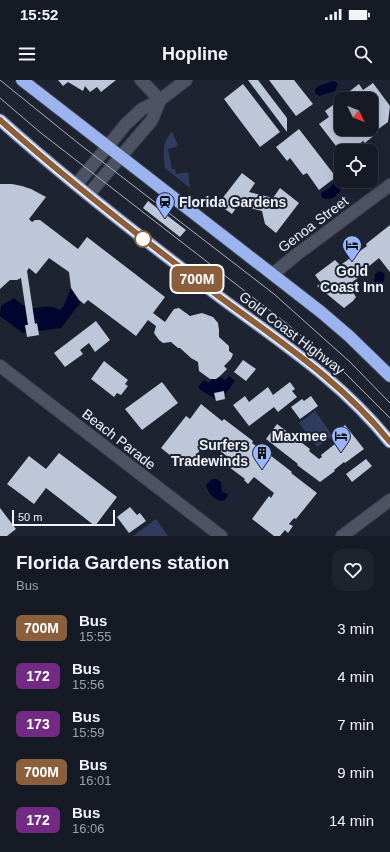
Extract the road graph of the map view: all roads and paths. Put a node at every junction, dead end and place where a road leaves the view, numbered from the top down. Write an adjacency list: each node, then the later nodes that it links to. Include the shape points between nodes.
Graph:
1 (22, 80): 6 (highway)
2 (141, 80): 4 (street)
3 (186, 80): 4 (street)
4 (160, 100): 6 (street, via 142,109); 7 (street, via 152,120)
5 (0, 120): 8 (highway, Gold Coast Highway)
6 (108, 146): 7 (highway); 8 (street)
7 (121, 157): 10 (street); 11 (highway)
8 (76, 185): 10 (highway, Gold Coast Highway)
9 (390, 185): 11 (street, Genoa Street)
10 (88, 195): 14 (highway, Gold Coast Highway, via 314,366 353,401)
11 (273, 274): 13 (highway, via 349,336)
12 (0, 366): 16 (street, Beach Parade)
13 (390, 376)
14 (390, 442)
15 (390, 500): 17 (street)
16 (220, 536)
17 (342, 536)

